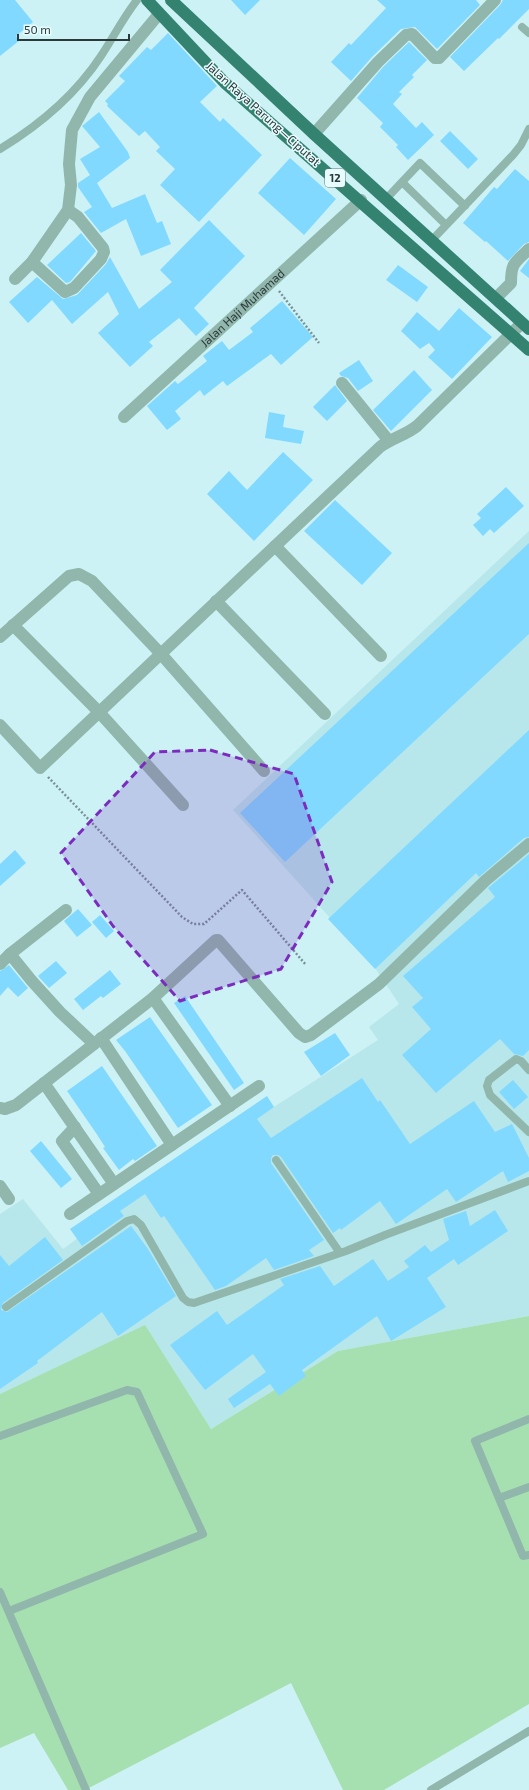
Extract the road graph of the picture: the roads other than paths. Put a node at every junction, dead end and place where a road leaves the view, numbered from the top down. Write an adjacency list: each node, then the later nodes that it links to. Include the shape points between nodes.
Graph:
1 (137, 0): 10 (lane, via 100,57 69,95 20,137)
2 (147, 0): 5 (highway, Jalan Raya Parung—Ciputat / 12)
3 (171, 0): 9 (highway, Jalan Raya Parung—Ciputat / 12)
4 (495, 0): 9 (street, via 439,58 435,58 412,34 406,34)
5 (159, 14): 13 (highway, Jalan Raya Parung—Ciputat / 12, via 226,83); 15 (street, via 90,97 72,130)
6 (522, 27): 7 (lane)
7 (529, 33)
8 (529, 129): 14 (lane, via 513,155)
9 (314, 134): 12 (highway, Jalan Raya Parung—Ciputat / 12)
10 (0, 149)
11 (402, 182): 12 (lane); 14 (lane, via 420,163); 16 (lane)
12 (386, 199): 17 (highway, Jalan Raya Parung—Ciputat / 12)
13 (361, 200): 23 (highway, Jalan Raya Parung—Ciputat / 12); 26 (street, Jalan Haji Muhamad)
14 (465, 206): 16 (lane)
15 (68, 210): 19 (street); 19 (street, via 78,217 103,248 101,259 74,288 65,292)
16 (446, 225): 17 (lane)
17 (432, 240): 21 (highway, Jalan Raya Parung—Ciputat / 12)
18 (529, 249): 21 (street, via 513,265 511,283)
19 (32, 262): 20 (street)
20 (15, 279)
21 (496, 298): 22 (highway, Jalan Raya Parung—Ciputat / 12)
22 (526, 326): 23 (street)
23 (511, 334): 24 (highway, Jalan Raya Parung—Ciputat / 12); 27 (street, via 417,426)
24 (526, 342)
25 (342, 383): 27 (street)
26 (124, 417)
27 (389, 441): 28 (street)
28 (275, 546): 29 (street); 33 (street)
29 (216, 601): 32 (street); 35 (street)
30 (13, 625): 31 (street); 32 (street, via 69,576 79,574 92,581); 34 (street)
31 (0, 637)
32 (161, 654): 34 (street); 37 (street)
33 (381, 656)
34 (99, 712): 36 (street, via 40,768); 38 (street)
35 (325, 714)
36 (0, 725)
37 (264, 771)
38 (183, 805)
39 (529, 844): 43 (street, via 486,880 378,984 311,1035 305,1037 300,1033 218,940 213,941)
40 (66, 910): 41 (street)
41 (10, 954): 42 (street); 44 (street, via 60,1012)
42 (0, 964)
43 (153, 998): 44 (street); 48 (street)
44 (98, 1041): 46 (street); 52 (street)
45 (529, 1070): 51 (lane, via 516,1060 489,1080 487,1086 490,1094)
46 (44, 1083): 49 (street, via 16,1105); 50 (street)
47 (259, 1086): 48 (street)
48 (230, 1106): 52 (street)
49 (0, 1108)
50 (75, 1127): 55 (street); 57 (street, via 62,1141)
51 (529, 1132)
52 (172, 1145): 55 (street)
53 (276, 1160): 60 (lane)
54 (529, 1181): 60 (lane)
55 (114, 1184): 57 (street)
56 (0, 1186): 58 (street)
57 (99, 1194): 59 (street)
58 (9, 1199)
59 (70, 1214)
60 (340, 1253): 61 (lane, via 194,1303 183,1298 141,1225 134,1220 126,1221)
61 (6, 1307)
62 (529, 1420): 65 (lane, via 475,1441)
63 (0, 1436): 68 (lane, via 127,1390 137,1392 203,1534)
64 (529, 1488): 65 (lane)
65 (499, 1498): 66 (lane, via 523,1556)
66 (529, 1555)
67 (0, 1592): 68 (lane)
68 (9, 1611): 70 (lane)
69 (529, 1731): 71 (lane)
70 (86, 1790)
71 (431, 1790)

